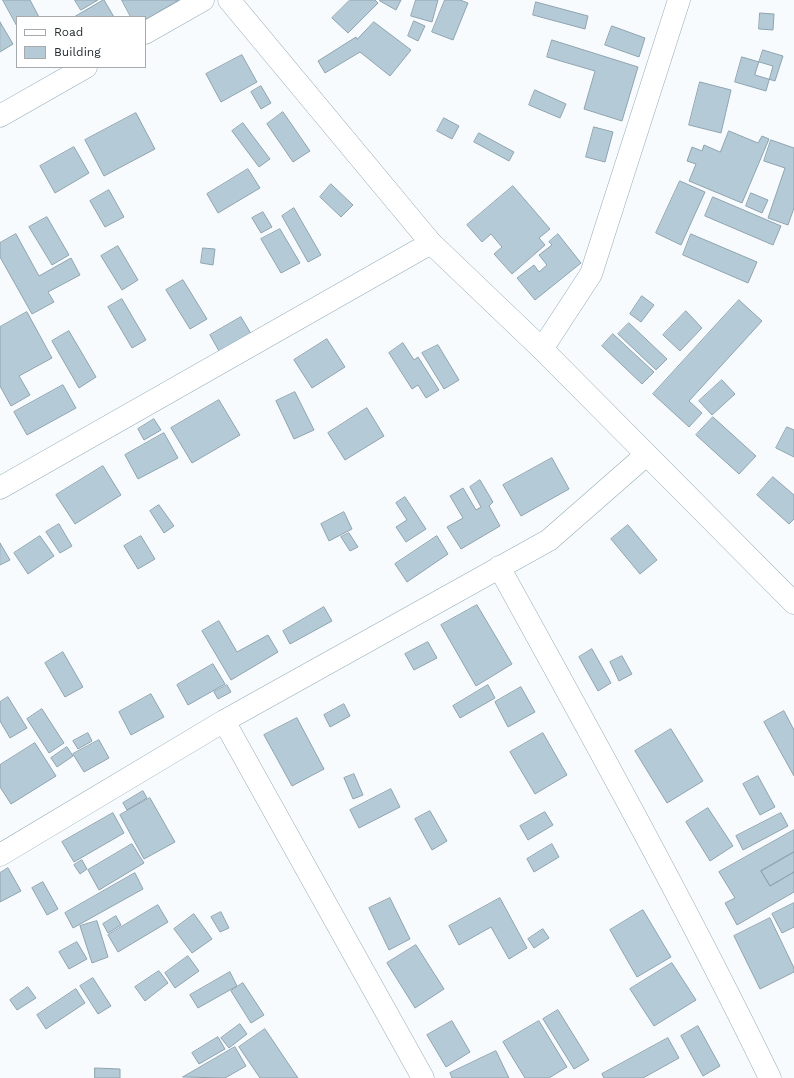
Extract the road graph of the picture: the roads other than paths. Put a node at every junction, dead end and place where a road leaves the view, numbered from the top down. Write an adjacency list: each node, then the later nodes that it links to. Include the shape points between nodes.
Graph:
1 (203, 0): 4 (street)
2 (229, 0): 7 (street)
3 (679, 0): 8 (street, via 591,274)
4 (146, 32)
5 (84, 68): 6 (street)
6 (0, 116)
7 (431, 243): 8 (street); 10 (street)
8 (542, 349): 9 (street)
9 (646, 455): 11 (street, via 549,540); 12 (street)
10 (0, 488)
11 (499, 567): 13 (street); 16 (street, via 604,759)
12 (794, 603)
13 (224, 720): 14 (street); 15 (street)
14 (0, 855)
15 (423, 1078)
16 (770, 1078)

